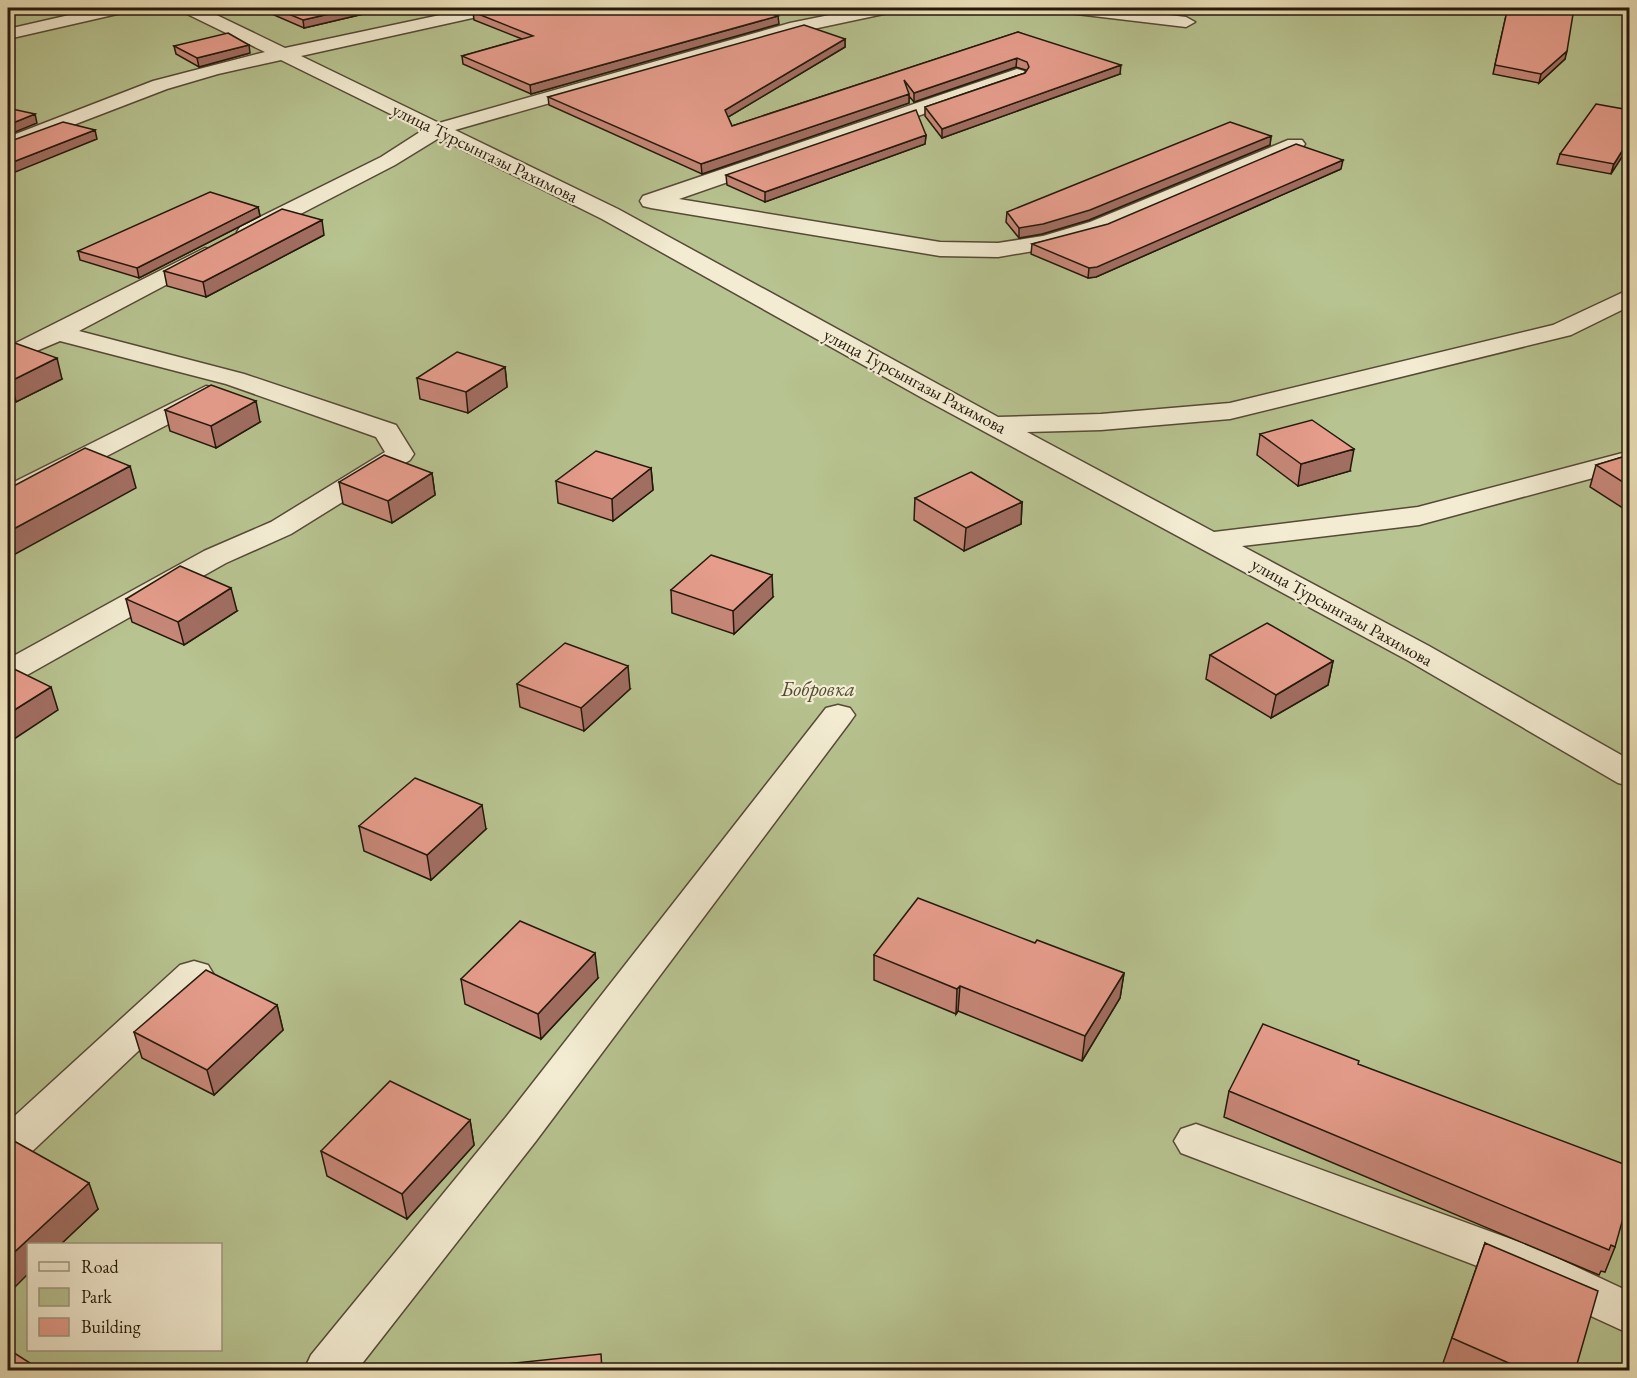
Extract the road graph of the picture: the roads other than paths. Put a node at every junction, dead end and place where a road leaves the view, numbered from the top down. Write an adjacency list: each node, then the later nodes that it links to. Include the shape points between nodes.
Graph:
1 (120, 8): 7 (street)
2 (189, 8): 8 (street, улица Турсынгазы Рахимова)
3 (495, 8): 8 (street)
4 (888, 8): 10 (street, via 796,27)
5 (1068, 8): 6 (street)
6 (1186, 22)
7 (8, 34)
8 (280, 54): 10 (street, улица Турсынгазы Рахимова); 11 (street, via 160,85)
9 (1017, 75): 13 (street)
10 (438, 130): 14 (street, улица Турсынгазы Рахимова); 16 (street, via 388,161)
11 (8, 144)
12 (1295, 144): 13 (street, via 1098,227 998,250 940,249)
13 (651, 201): 14 (street)
14 (610, 214): 19 (street, улица Турсынгазы Рахимова)
15 (1629, 296): 19 (street, via 1562,330 1230,411)
16 (57, 333): 17 (street); 18 (street)
17 (8, 356)
18 (235, 379): 21 (street); 23 (street, via 386,431 400,454 281,528 215,557)
19 (998, 426): 22 (street, улица Турсынгазы Рахимова)
20 (1629, 459): 22 (street, via 1419,516)
21 (8, 496)
22 (1213, 541): 25 (street, улица Турсынгазы Рахимова, via 1418,652)
23 (8, 672)
24 (838, 715): 30 (street, via 520,1129)
25 (1629, 776)
26 (194, 975): 28 (street)
27 (1197, 1141): 29 (street, via 1522,1263)
28 (8, 1148)
29 (1629, 1314)
30 (328, 1371)

